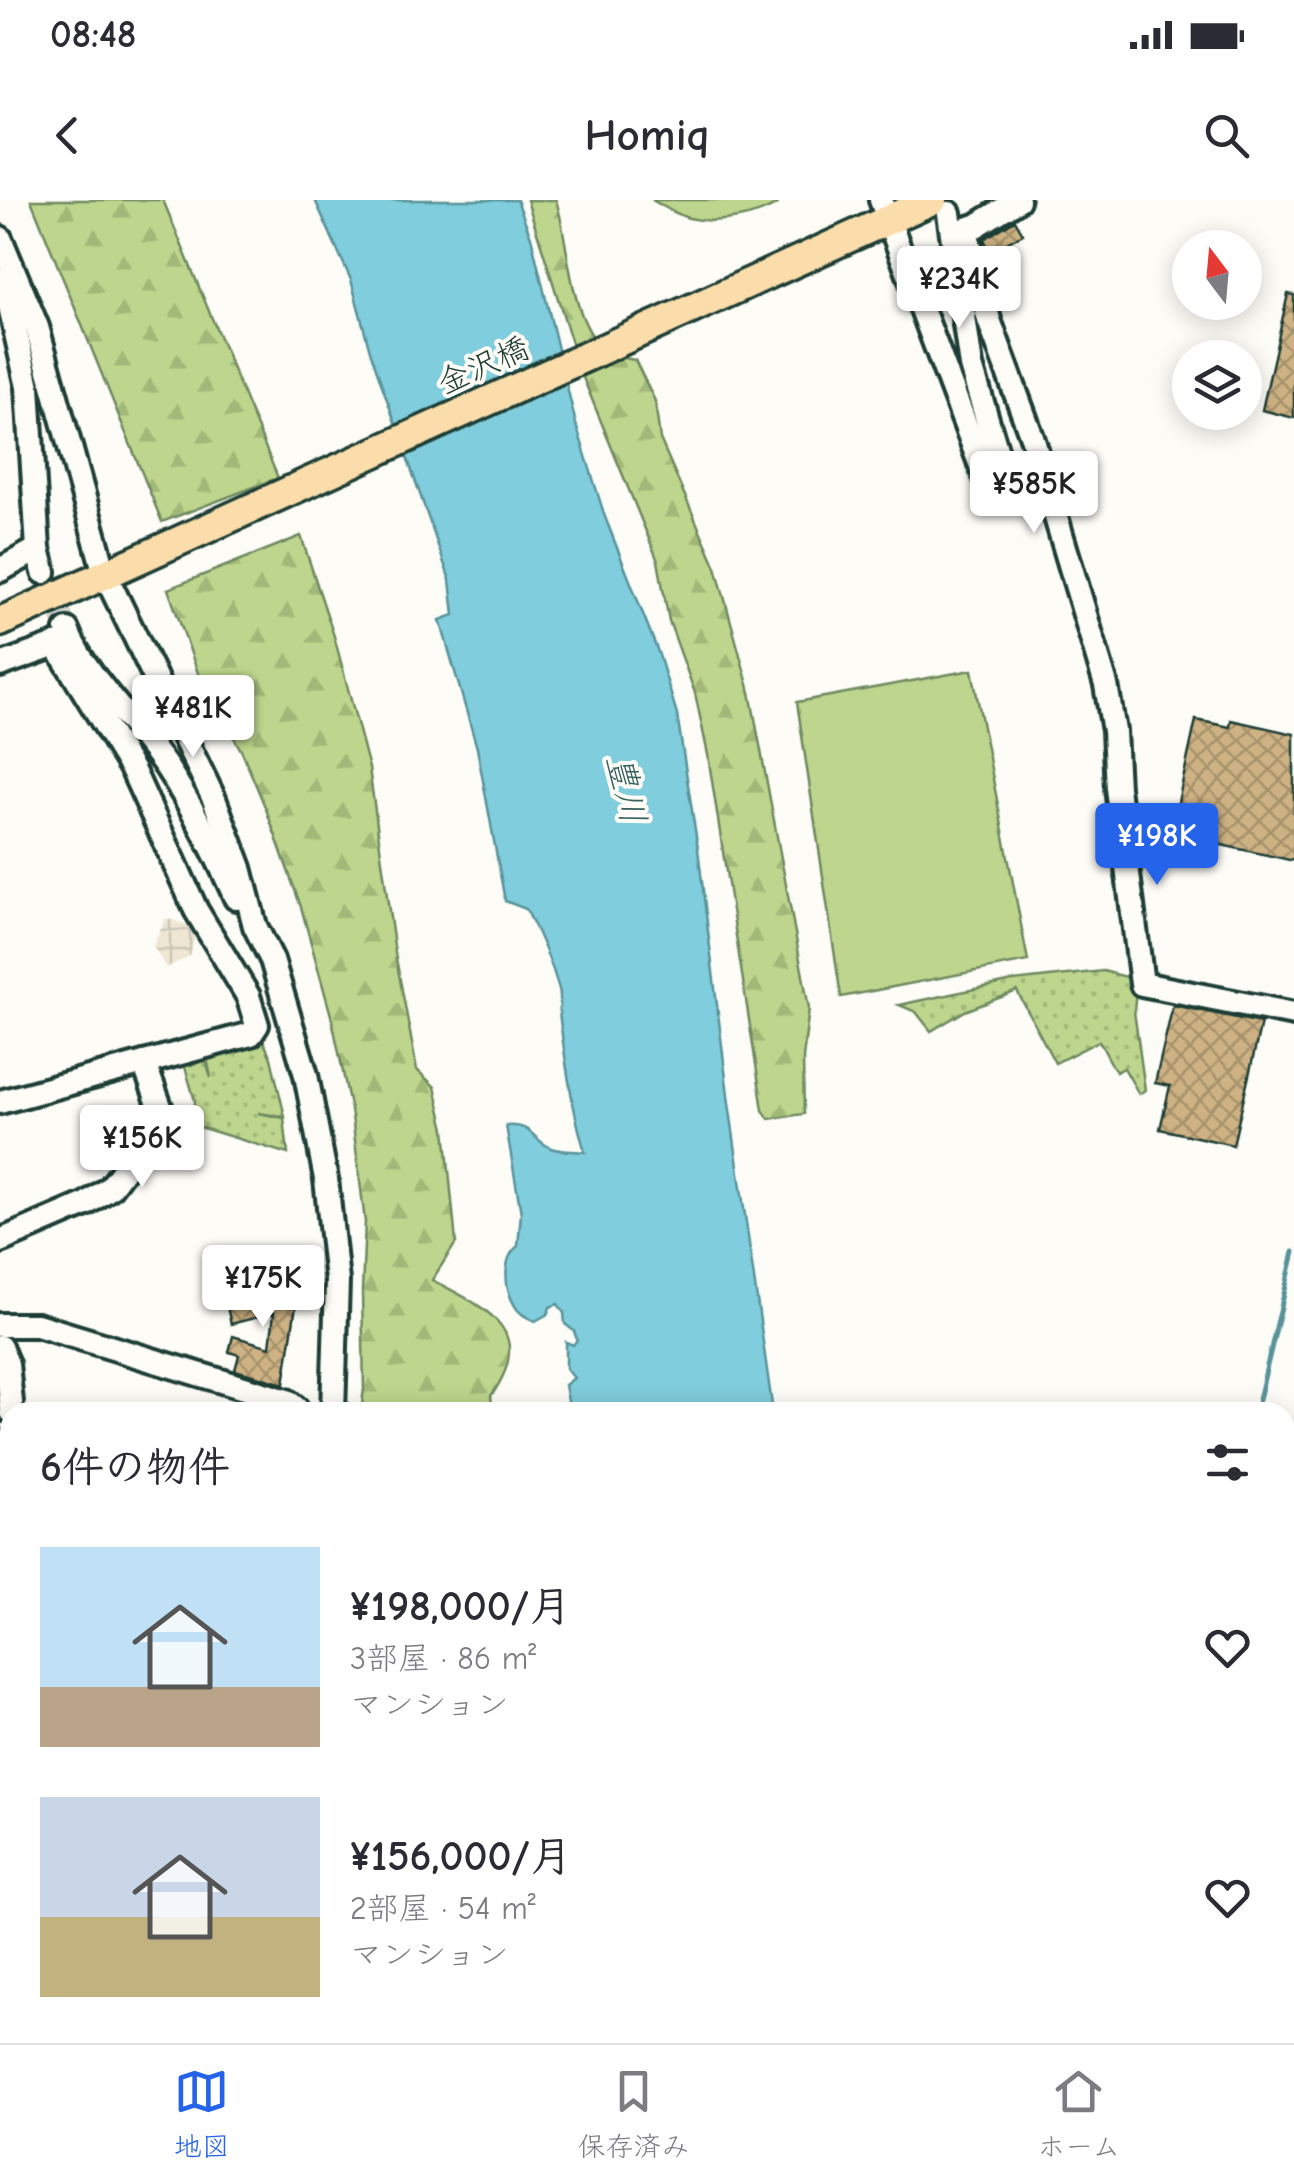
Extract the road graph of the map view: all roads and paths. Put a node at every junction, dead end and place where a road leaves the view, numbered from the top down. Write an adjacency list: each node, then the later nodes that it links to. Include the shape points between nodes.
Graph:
1 (1018, 200): 3 (street)
2 (885, 210): 3 (main road, 金沢橋); 3 (street, via 987,482 1001,476 970,366); 7 (main road, 金沢橋)
3 (950, 219): 12 (street, via 1033,440 1106,685 1142,984)
4 (0, 238): 7 (street, via 37,327)
5 (0, 268): 6 (street, via 28,388 41,560)
6 (0, 570)
7 (105, 574): 8 (main road, 金沢橋); 11 (street, via 214,799)
8 (0, 622)
9 (64, 638): 10 (street); 11 (street, via 166,766); 13 (street, via 196,910 248,996 257,1026 251,1034)
10 (0, 664)
11 (255, 926): 20 (street, via 272,960 306,1075 326,1178 338,1281)
12 (1294, 1014)
13 (144, 1063): 14 (street); 15 (street, via 161,1122 110,1188)
14 (0, 1102)
15 (0, 1241)
16 (0, 1326): 19 (street, via 37,1325)
17 (0, 1347): 18 (street)
18 (11, 1402)
19 (288, 1402)
20 (333, 1402)

